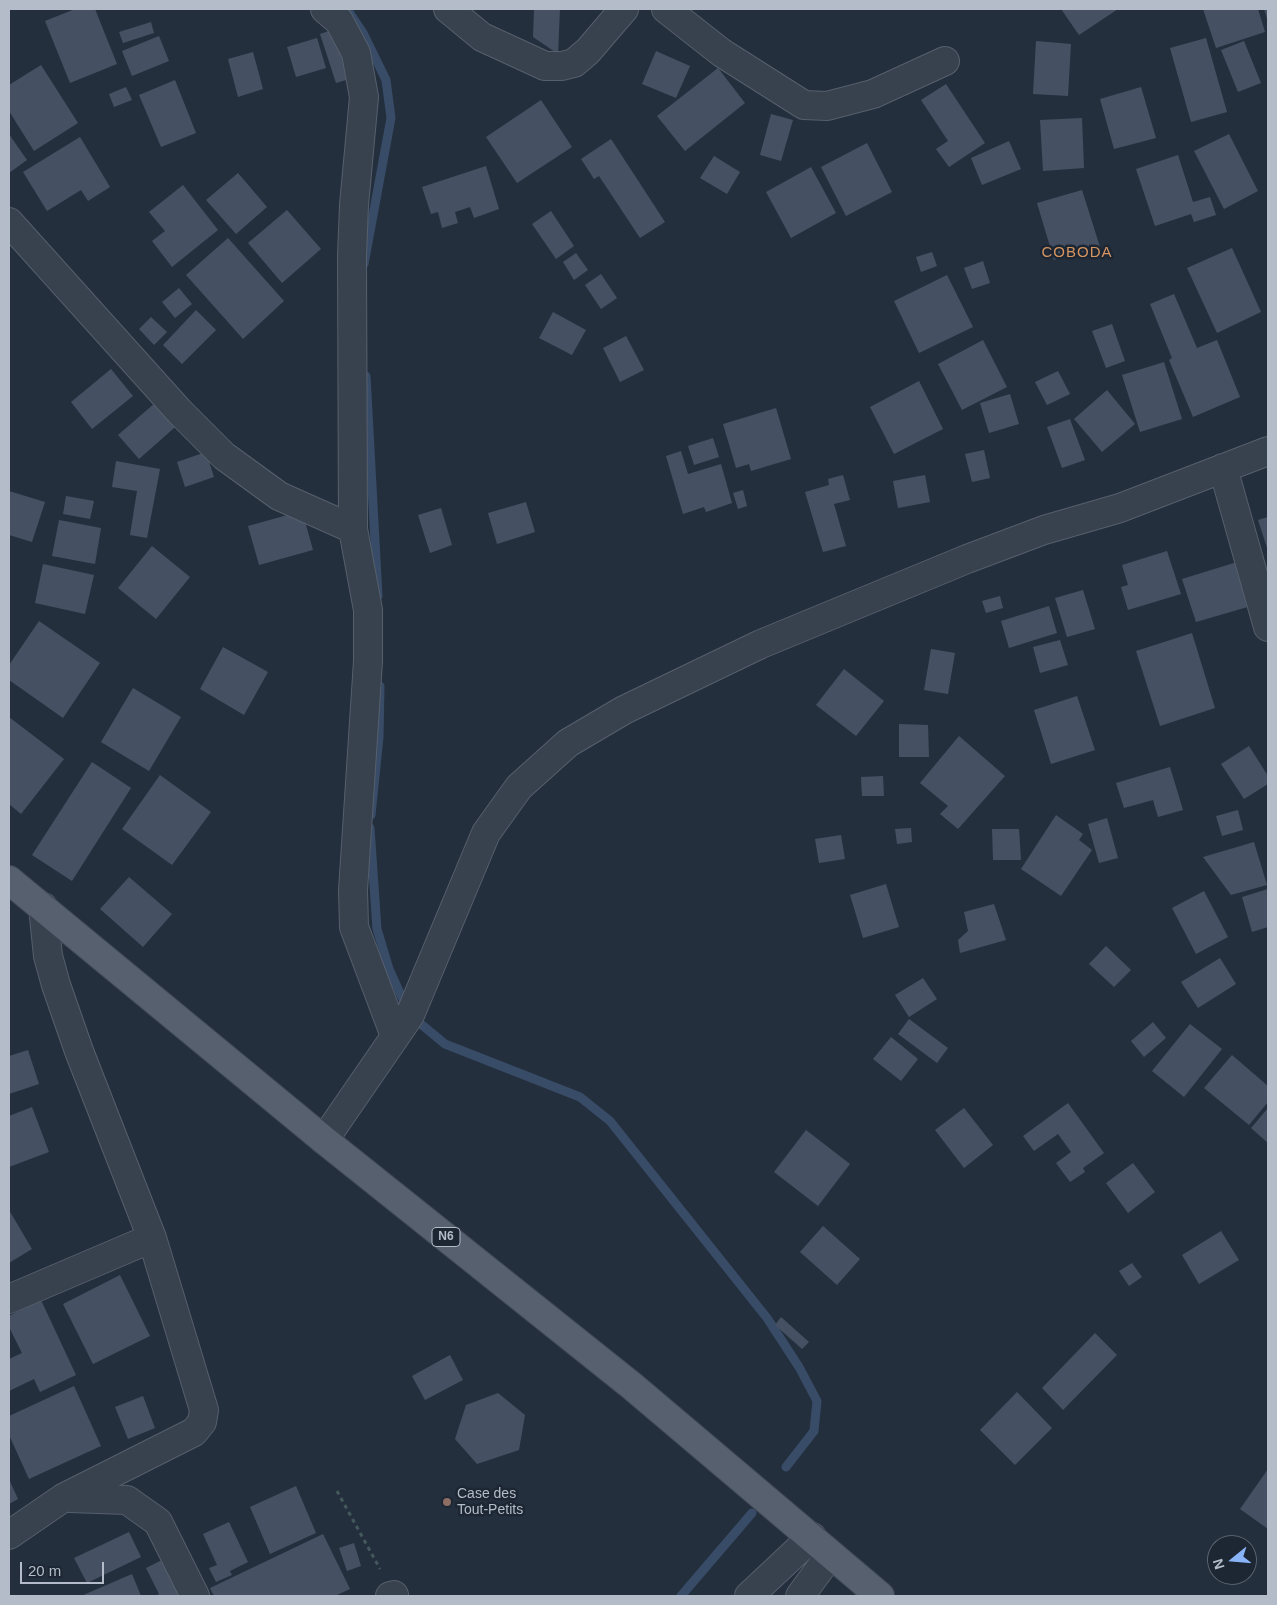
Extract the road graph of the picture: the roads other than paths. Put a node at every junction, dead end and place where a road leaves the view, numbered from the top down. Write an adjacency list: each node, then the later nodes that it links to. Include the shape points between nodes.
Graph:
1 (325, 9): 9 (street, via 339,20 356,53 364,97 352,256)
2 (448, 9): 3 (street, via 482,37 545,66 574,62)
3 (624, 9)
4 (666, 9): 5 (street, via 722,53 804,105 827,106 873,94)
5 (946, 61)
6 (9, 222): 9 (street, via 179,411 224,456 280,496)
7 (1268, 451): 8 (street)
8 (1223, 468): 10 (street); 13 (street, via 1120,508 1044,530 761,644 624,710 568,743 519,787 486,833 410,1015)
9 (353, 529): 13 (street, via 368,610 352,890 354,927)
10 (1268, 627)
11 (9, 880): 12 (main road, N6)
12 (43, 907): 14 (main road, N6); 15 (street, via 48,956 56,986)
13 (395, 1036): 14 (street)
14 (324, 1140): 19 (main road, N6, via 632,1386)
15 (152, 1238): 16 (street); 17 (street, via 204,1410 202,1422 194,1432)
16 (9, 1300)
17 (63, 1498): 18 (street); 20 (street, via 127,1500 158,1522)
18 (9, 1535)
19 (821, 1546): 21 (street); 22 (street); 23 (main road, N6)
20 (195, 1596)
21 (749, 1596)
22 (800, 1596)
23 (880, 1596)

